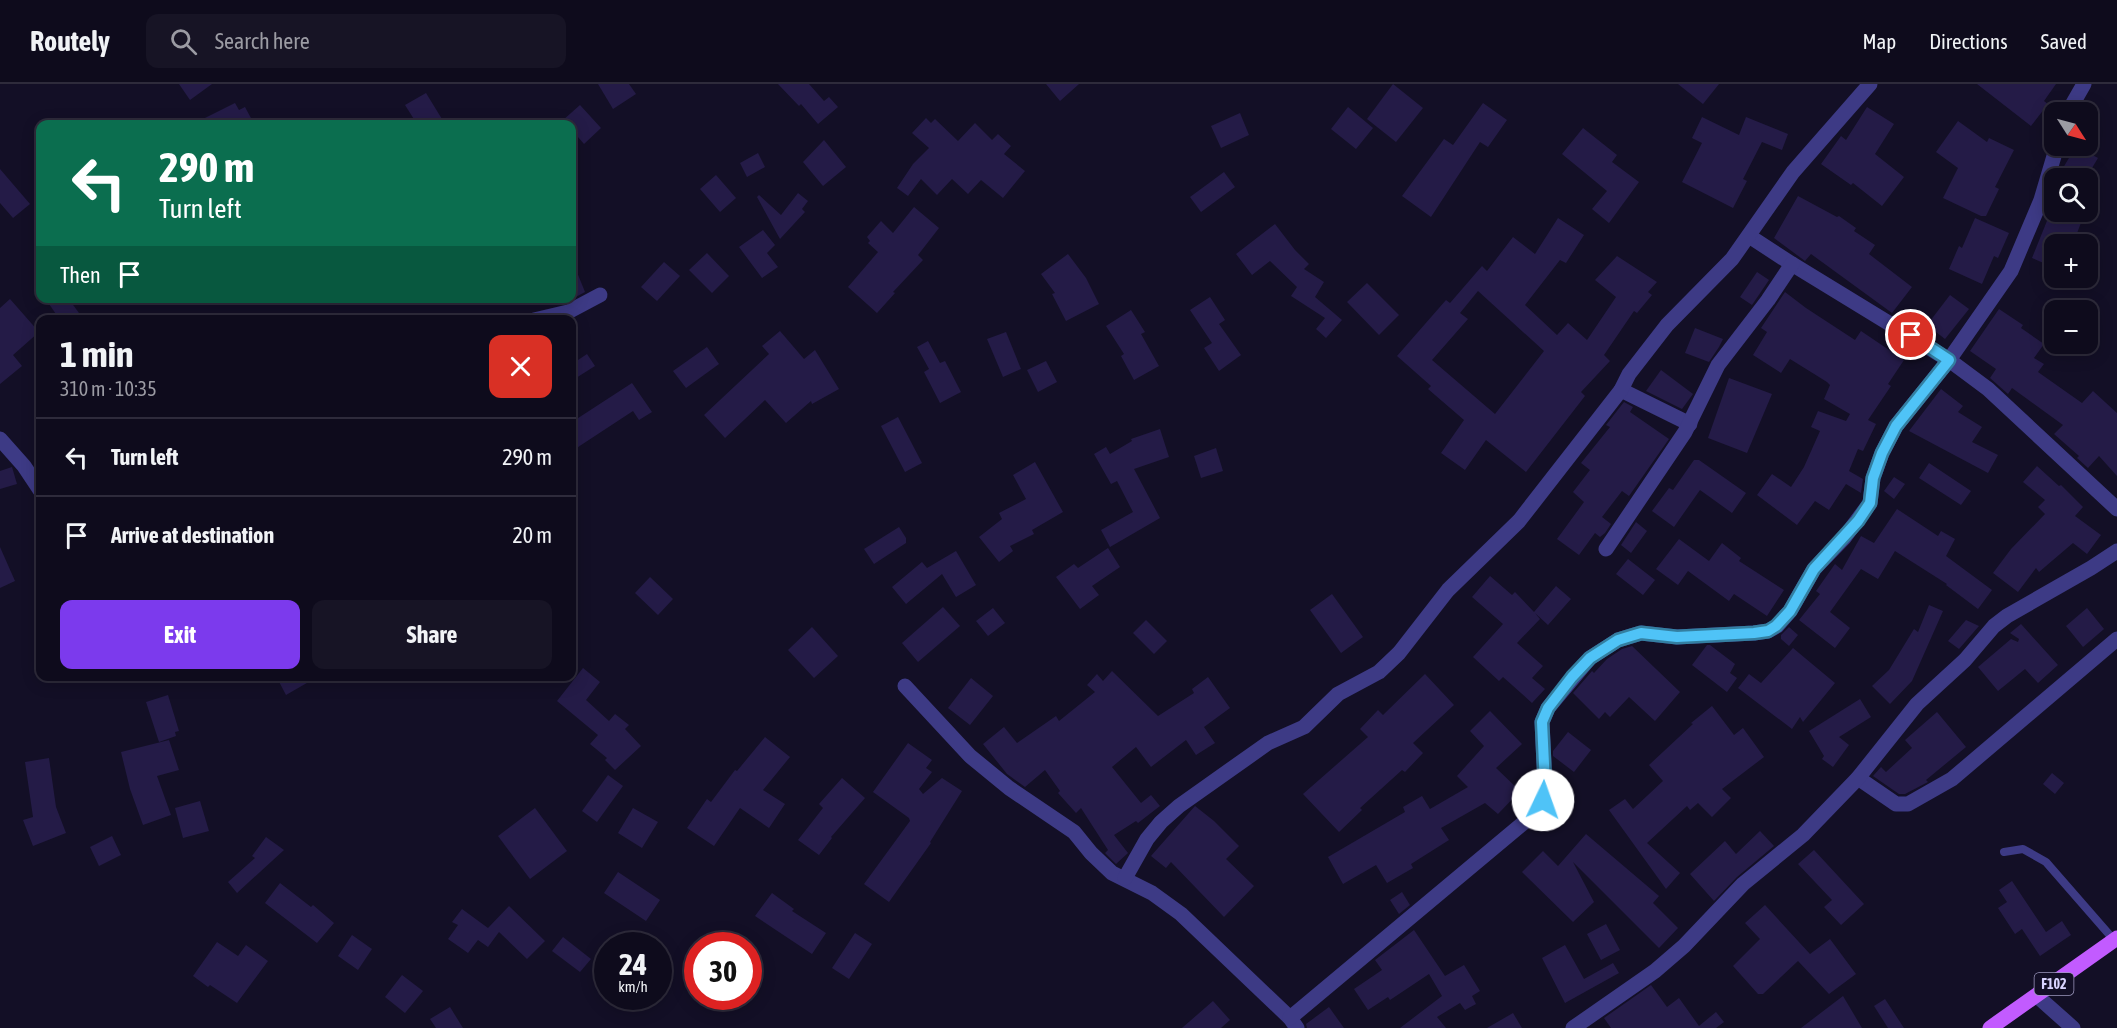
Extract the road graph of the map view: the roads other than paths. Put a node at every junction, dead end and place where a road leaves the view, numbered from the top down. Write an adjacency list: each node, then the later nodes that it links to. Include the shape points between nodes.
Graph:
1 (1870, 84): 5 (street, via 1793,172)
2 (2084, 84): 3 (street)
3 (2074, 102)
4 (2053, 156): 9 (street, via 2041,200 2011,271)
5 (1749, 236): 6 (street); 10 (street, via 1667,325 1629,374)
6 (1792, 264): 9 (street); 11 (street, via 1718,365)
7 (600, 295): 8 (street)
8 (555, 315)
9 (1949, 360): 14 (street, via 1988,389); 24 (street, via 1896,426 1873,478 1870,503 1814,569 1790,611 1776,626 1754,633 1677,637 1641,633 1618,640 1590,658 1548,708 1542,722 1545,785 1543,800 1534,814)
10 (1622, 390): 11 (street); 21 (street, via 1519,521 1448,590 1399,654 1378,672 1338,694 1304,727 1268,742 1179,806 1147,839)
11 (1690, 424): 15 (street)
12 (0, 439): 13 (street)
13 (36, 484)
14 (2117, 509)
15 (1606, 549)
16 (2117, 551): 19 (street, via 1994,626 1912,710)
17 (2117, 639): 19 (street, via 1952,779 1908,804 1896,804)
18 (905, 686): 21 (street, via 970,756 1074,832 1112,873)
19 (1858, 778): 25 (street, via 1803,835 1734,892 1684,946)
20 (2004, 852): 22 (lane, via 2023,849 2046,862)
21 (1125, 878): 24 (street, via 1181,914)
22 (2116, 939): 23 (main road, F102)
23 (2037, 996): 26 (main road, F102); 27 (street)
24 (1294, 1023)
25 (1573, 1028)
26 (1990, 1028)
27 (2073, 1028)

